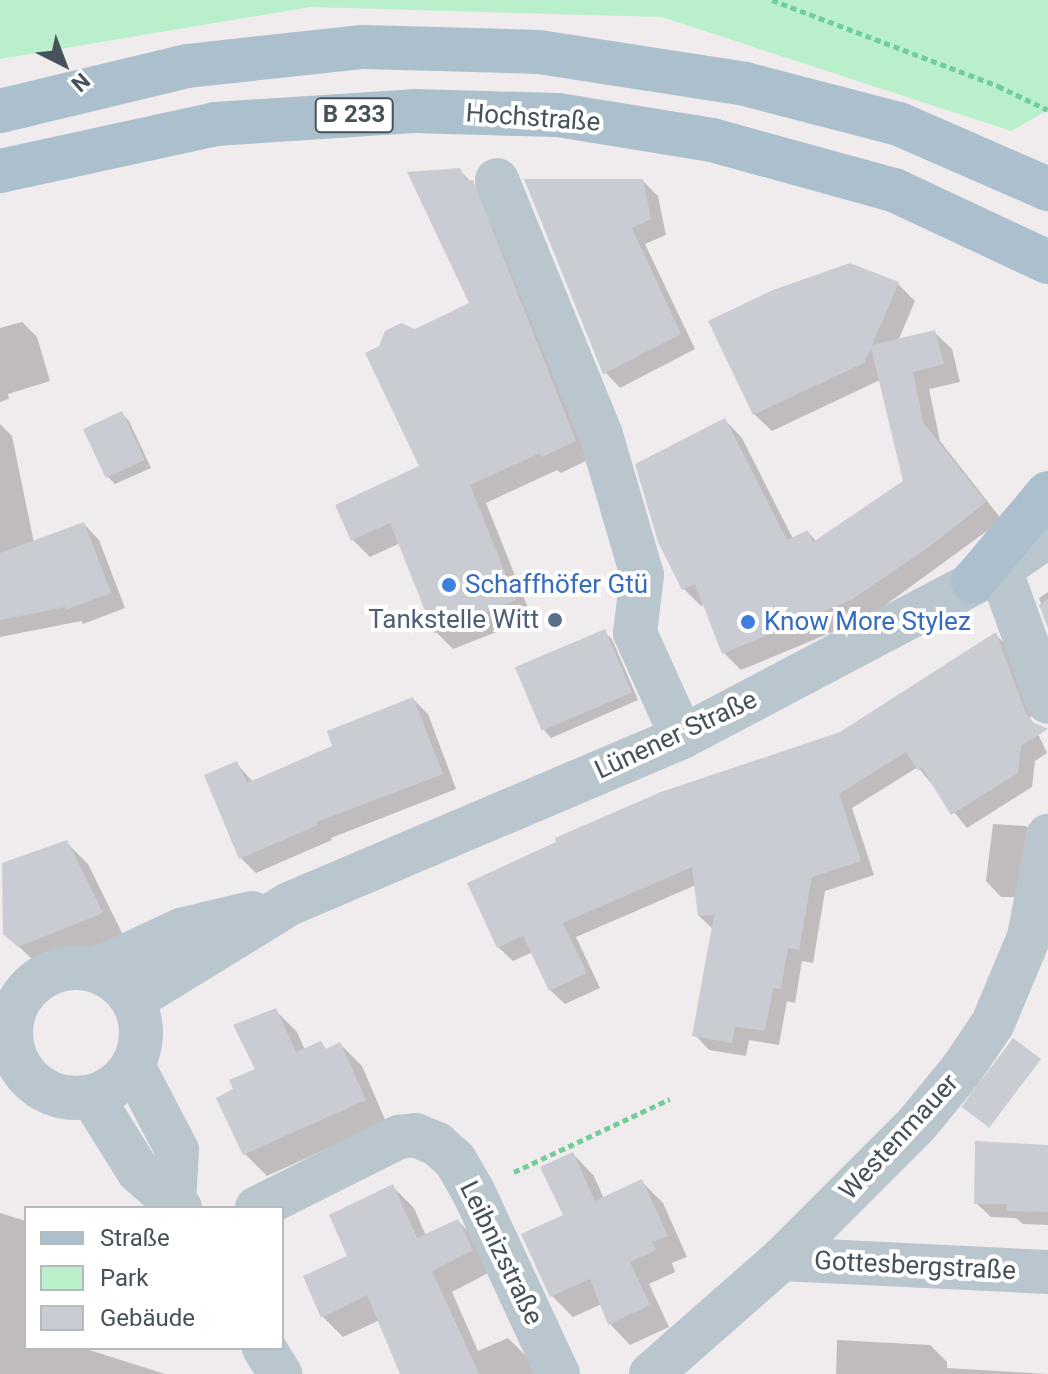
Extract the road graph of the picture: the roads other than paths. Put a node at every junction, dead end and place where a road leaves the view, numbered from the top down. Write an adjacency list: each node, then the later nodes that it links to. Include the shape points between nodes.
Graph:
1 (0, 111): 4 (main road, via 187,66 363,47 539,52 745,84 899,124)
2 (0, 171): 5 (main road, Hochstraße / B 233, via 215,124 414,111 558,115 712,140 894,190)
3 (497, 180): 10 (street, via 601,435 642,575 635,633)
4 (1048, 189)
5 (1048, 262)
6 (1048, 493): 8 (main road)
7 (1048, 536): 8 (street, Lünener Straße)
8 (987, 576): 9 (street); 10 (street, Lünener Straße)
9 (1048, 702)
10 (682, 737): 12 (street, Lünener Straße)
11 (1048, 836): 20 (street, Westenmauer, via 1029,937 993,1023 917,1124)
12 (289, 904): 13 (street, Lünener Straße, via 181,930); 14 (street, Lünener Straße)
13 (95, 970): 14 (street); 15 (street, via 52,972 34,983)
14 (133, 1000): 16 (street, via 142,1033)
15 (8, 1031): 17 (street, via 30,1081 70,1099)
16 (133, 1066): 17 (street, via 109,1091); 18 (street, via 177,1150)
17 (92, 1097): 18 (street, via 138,1171)
18 (177, 1204)
19 (261, 1206): 24 (street, Leibnizstraße, via 399,1137 415,1135 437,1144 455,1160 473,1191)
20 (782, 1259): 21 (street, Gottesbergstraße); 25 (street, Westenmauer)
21 (1048, 1272)
22 (265, 1350): 23 (street)
23 (280, 1374)
24 (558, 1374)
25 (651, 1374)

